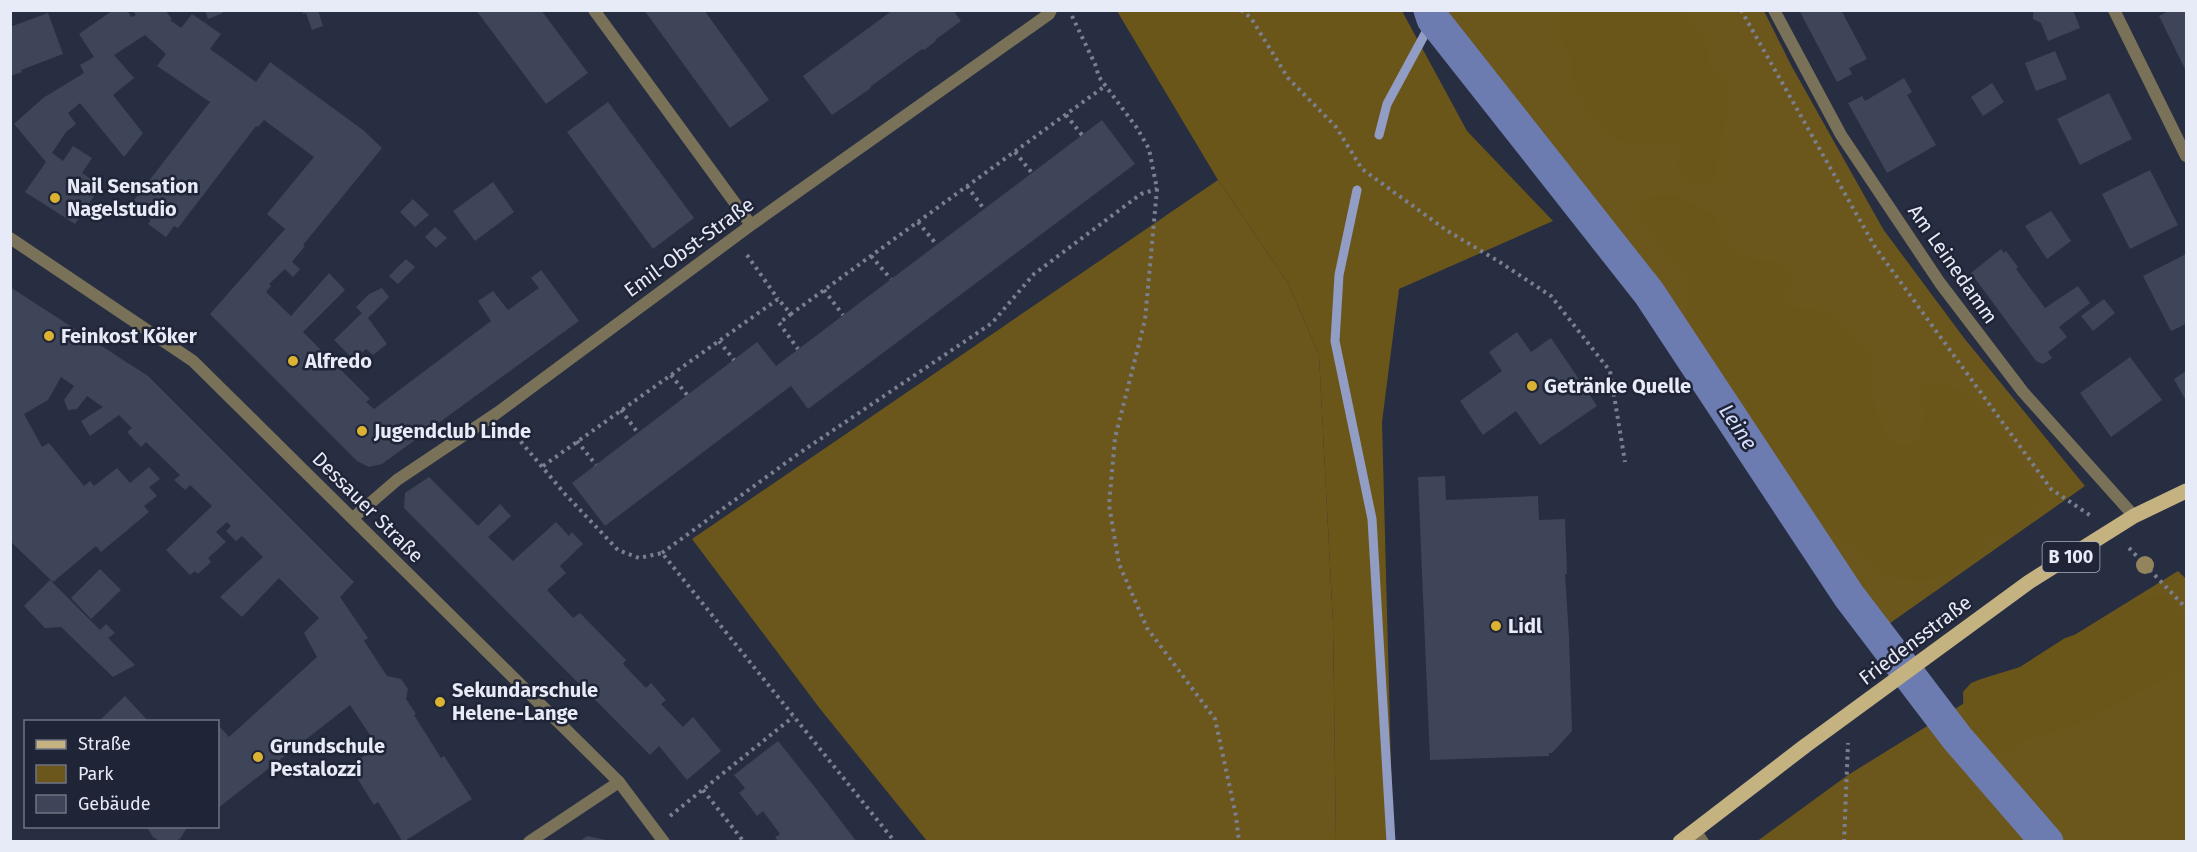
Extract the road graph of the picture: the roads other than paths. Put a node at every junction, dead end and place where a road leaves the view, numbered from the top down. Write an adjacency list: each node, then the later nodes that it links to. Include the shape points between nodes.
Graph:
1 (594, 10): 6 (street)
2 (1050, 10): 6 (street, Emil-Obst-Straße, via 1040,21)
3 (1774, 10): 9 (street, Am Leinedamm, via 1841,135 1940,283 2024,392)
4 (2114, 10): 5 (street)
5 (2187, 156)
6 (751, 225): 10 (street, Emil-Obst-Straße, via 497,413 397,480)
7 (10, 238): 10 (street, Dessauer Straße, via 193,361)
8 (2187, 491): 9 (main road, Friedensstraße / B 100)
9 (2134, 516): 12 (main road, Friedensstraße / B 100, via 1960,632 1805,747)
10 (353, 518): 11 (street, Dessauer Straße)
11 (618, 782): 13 (street); 14 (street, Dessauer Straße)
12 (1699, 836): 15 (main road, Friedensstraße / B 100)
13 (529, 842)
14 (664, 842)
15 (1680, 842)

